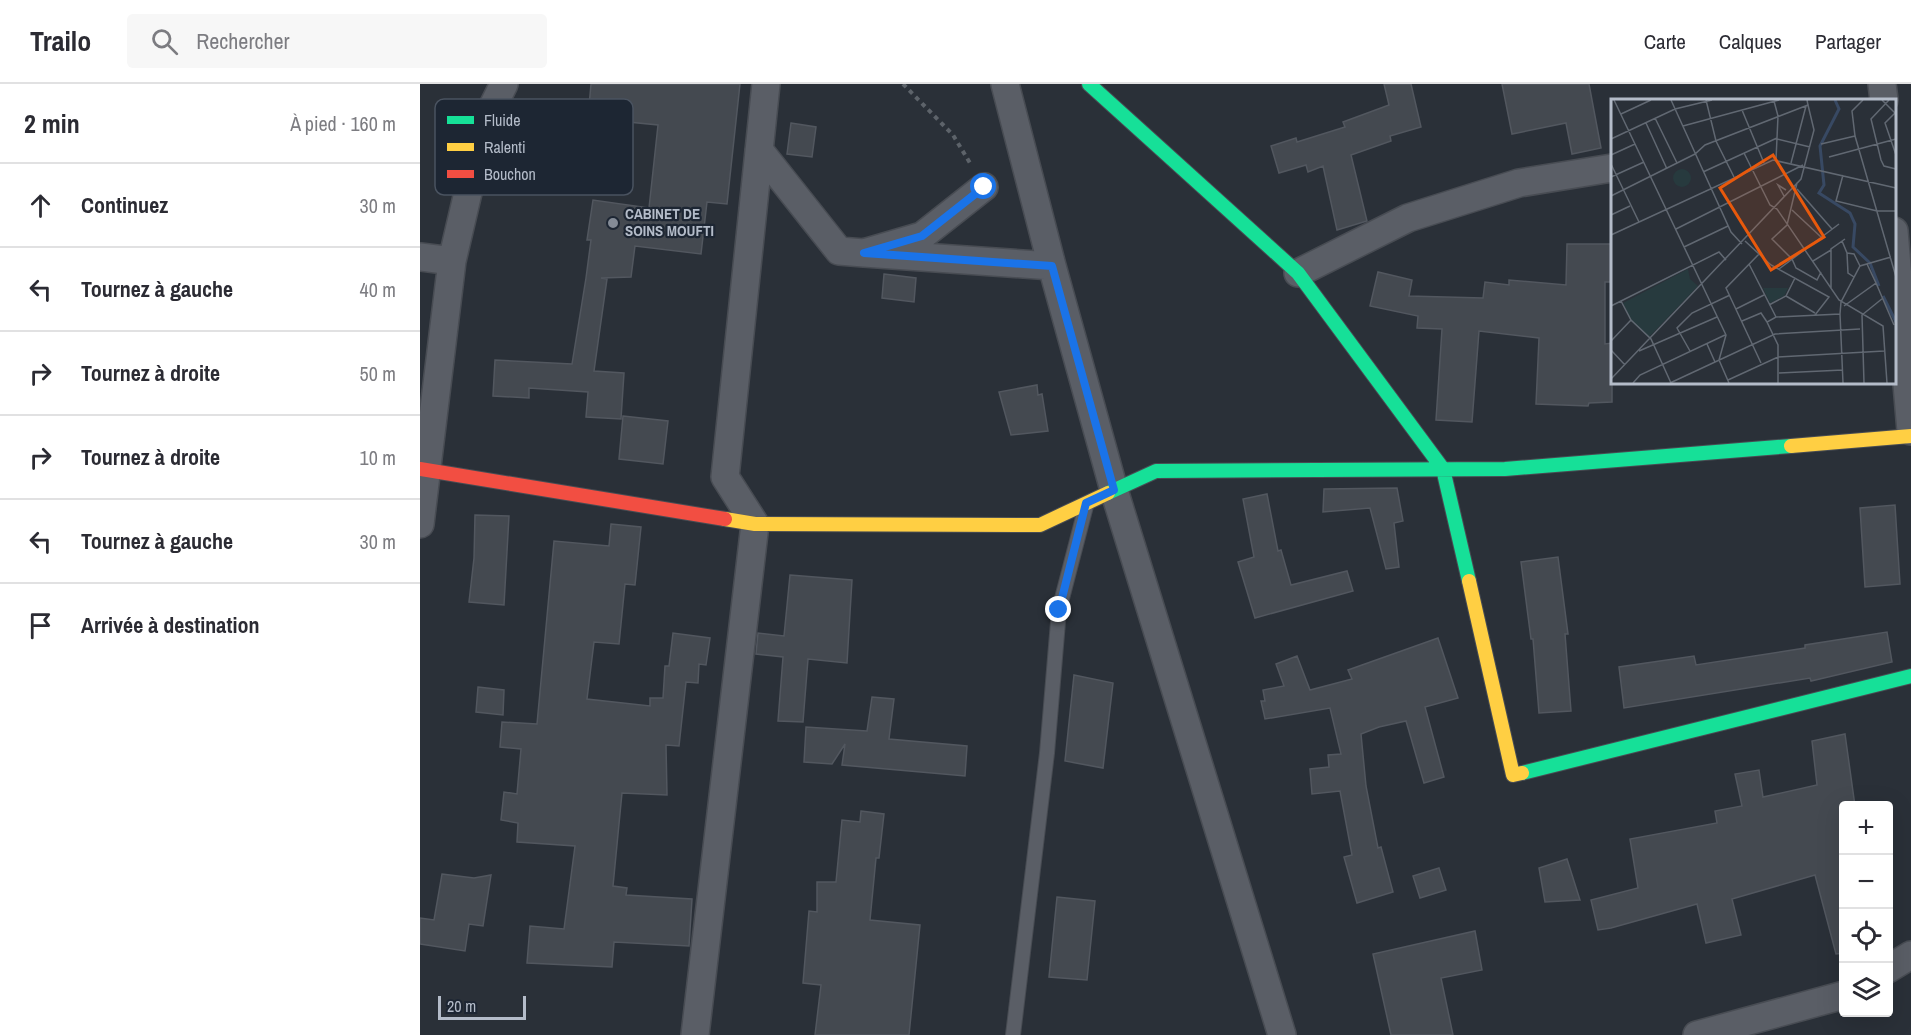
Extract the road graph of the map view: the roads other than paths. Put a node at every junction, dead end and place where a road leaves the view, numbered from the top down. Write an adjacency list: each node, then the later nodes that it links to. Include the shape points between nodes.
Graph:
1 (504, 84): 6 (street)
2 (766, 84): 8 (street)
3 (1005, 84): 16 (street)
4 (1089, 84): 17 (street)
5 (1882, 84): 7 (street)
6 (496, 99)
7 (1884, 99)
8 (759, 150): 12 (street, via 839,251); 25 (street, via 725,477)
9 (1611, 168): 17 (street, via 1519,183 1408,218)
10 (984, 187): 12 (street, via 922,236)
11 (467, 195): 15 (street)
12 (864, 253): 16 (street)
13 (1896, 255): 18 (street)
14 (420, 257): 15 (street)
15 (452, 261): 20 (street)
16 (1052, 266): 22 (street)
17 (1298, 273): 21 (street)
18 (1911, 431)
19 (1911, 436): 21 (street, via 1505,469)
20 (423, 469): 24 (street); 25 (street)
21 (1443, 469): 22 (street, via 1156,471); 26 (street, via 1513,775)
22 (1114, 490): 23 (street); 32 (street)
23 (1086, 503): 25 (street, via 1040,525); 31 (lane, via 1059,610 1047,753)
24 (420, 524)
25 (755, 524): 30 (street)
26 (1911, 676)
27 (1911, 955): 28 (street)
28 (1893, 966)
29 (1839, 996): 33 (street)
30 (695, 1035)
31 (1013, 1035)
32 (1282, 1035)
33 (1697, 1035)

